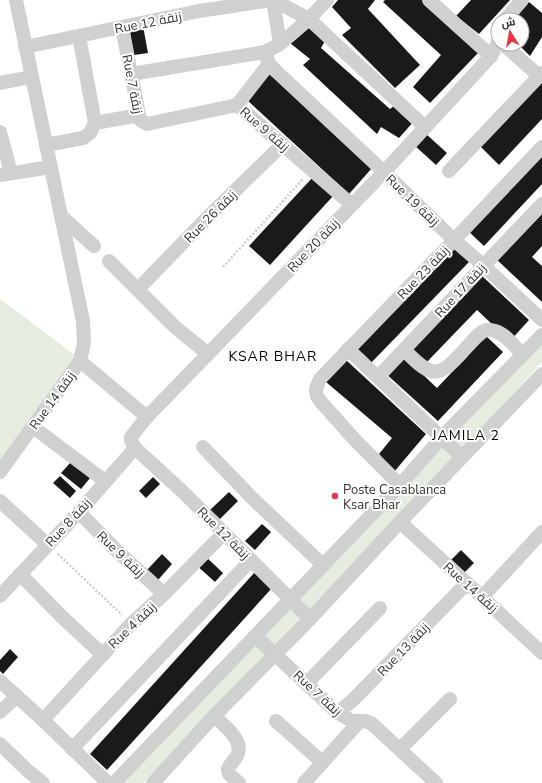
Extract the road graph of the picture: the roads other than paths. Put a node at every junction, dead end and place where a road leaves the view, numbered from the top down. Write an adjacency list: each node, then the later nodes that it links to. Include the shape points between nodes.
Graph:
1 (16, 0): 11 (street, Rue 14 زنقة)
2 (273, 0): 7 (street); 8 (street, Rue 12 زنقة, via 200,11); 10 (street)
3 (327, 0): 7 (street)
4 (429, 0): 14 (street)
5 (522, 0): 6 (street)
6 (512, 12)
7 (309, 19): 10 (street); 24 (street)
8 (122, 27): 9 (street, Rue 12 زنقة); 16 (street, Rue 7 زنقة)
9 (79, 36): 11 (street, Rue 12 زنقة); 23 (street)
10 (280, 44): 15 (street)
11 (25, 47): 18 (street, Rue 14 زنقة)
12 (494, 52): 14 (street, Rue 20 زنقة)
13 (513, 52): 17 (street)
14 (492, 56): 24 (street, Rue 20 زنقة)
15 (267, 58): 16 (street); 20 (street); 31 (street, Rue 19 زنقة, via 285,79)
16 (131, 74): 21 (street, Rue 7 زنقة)
17 (540, 74): 30 (street)
18 (31, 77): 19 (street); 27 (street, Rue 14 زنقة)
19 (0, 83)
20 (237, 105): 22 (street, Rue 9 زنقة); 26 (street, Rue 9 زنقة)
21 (139, 115): 22 (street, Rue 7 زنقة, via 144,124); 23 (street)
22 (160, 121)
23 (95, 124): 27 (street, via 90,133 83,138)
24 (425, 127): 31 (street, Rue 20 زنقة)
25 (0, 132): 32 (street)
26 (283, 144): 34 (street, Rue 9 زنقة); 40 (street, Rue 26 زنقة, via 212,212)
27 (46, 145): 29 (street, Rue 14 زنقة)
28 (542, 147): 36 (street, Rue 23 زنقة)
29 (51, 167): 32 (street); 35 (street, Rue 14 زنقة)
30 (449, 171)
31 (384, 172): 34 (street, Rue 20 زنقة); 36 (street, Rue 19 زنقة)
32 (5, 174)
33 (542, 204): 39 (street, Rue 17 زنقة)
34 (352, 205): 45 (street, Rue 20 زنقة)
35 (61, 216): 37 (street); 47 (street, Rue 14 زنقة, via 83,321 84,343)
36 (454, 240): 39 (street, Rue 19 زنقة); 43 (street, Rue 23 زنقة)
37 (94, 246)
38 (109, 261): 40 (street)
39 (484, 266): 41 (street, Rue 19 زنقة); 44 (street, Rue 17 زنقة)
40 (138, 290): 45 (street, via 175,327)
41 (542, 320)
42 (542, 335): 46 (street)
43 (348, 349): 49 (street); 58 (street, Rue 23 زنقة, via 320,379 316,390 318,396 355,440)
44 (404, 350): 46 (street, via 424,368 438,371 444,369 488,329 497,331); 49 (street, Rue 17 زنقة)
45 (208, 354): 50 (street, Rue 20 زنقة)
46 (523, 355): 52 (street)
47 (80, 361): 50 (street); 51 (street, Rue 14 زنقة)
48 (542, 374): 55 (street)
49 (378, 377): 52 (street)
50 (147, 417): 54 (street, Rue 20 زنقة, via 132,434 131,440)
51 (32, 427): 56 (street, Rue 14 زنقة); 57 (street)
52 (442, 437): 55 (street); 58 (street)
53 (203, 447): 66 (street)
54 (135, 448): 57 (street, Rue 8 زنقة); 63 (street, Rue 12 زنقة)
55 (462, 457): 61 (street)
56 (0, 472)
57 (104, 481): 60 (street, Rue 8 زنقة)
58 (400, 485): 66 (street)
59 (0, 501): 64 (street)
60 (79, 512): 64 (street, Rue 8 زنقة); 69 (street, Rue 9 زنقة)
61 (400, 522): 68 (street, Rue 14 زنقة); 74 (street)
62 (542, 532): 71 (street)
63 (224, 533): 65 (street, Rue 12 زنقة); 69 (street, Rue 4 زنقة)
64 (48, 544): 67 (street, Rue 8 زنقة)
65 (251, 560): 72 (street, Rue 12 زنقة); 90 (street)
66 (323, 566): 72 (street)
67 (20, 574): 70 (street, Rue 8 زنقة); 77 (street)
68 (467, 583): 71 (street, Rue 14 زنقة); 84 (street, Rue 13 زنقة)
69 (164, 594): 77 (street, Rue 4 زنقة)
70 (0, 596)
71 (482, 597): 76 (street, Rue 14 زنقة)
72 (291, 598): 74 (street, Rue 12 زنقة); 75 (street)
73 (380, 608): 80 (street)
74 (310, 619): 78 (street)
75 (255, 636): 78 (street, Rue 7 زنقة); 95 (street)
76 (542, 653)
77 (102, 654): 86 (street, Rue 4 زنقة)
78 (276, 654): 80 (street, Rue 7 زنقة); 85 (street)
79 (0, 681): 81 (street)
80 (307, 683): 84 (street, Rue 7 زنقة)
81 (17, 696): 83 (street); 86 (street)
82 (450, 699): 91 (street)
83 (0, 712)
84 (338, 713): 88 (street, Rue 7 زنقة, via 349,720)
85 (214, 716): 96 (street); 97 (street, via 234,736 238,744 237,755 228,769 229,774)
86 (43, 720): 90 (street)
87 (276, 721): 92 (street)
88 (359, 722): 91 (street, via 371,723); 92 (street)
89 (0, 744): 93 (street)
90 (72, 749): 94 (street)
91 (400, 749): 99 (street)
92 (322, 762): 98 (street)
93 (43, 783)
94 (108, 783)
95 (114, 783)
96 (153, 783)
97 (240, 783)
98 (304, 783)
99 (436, 783)

